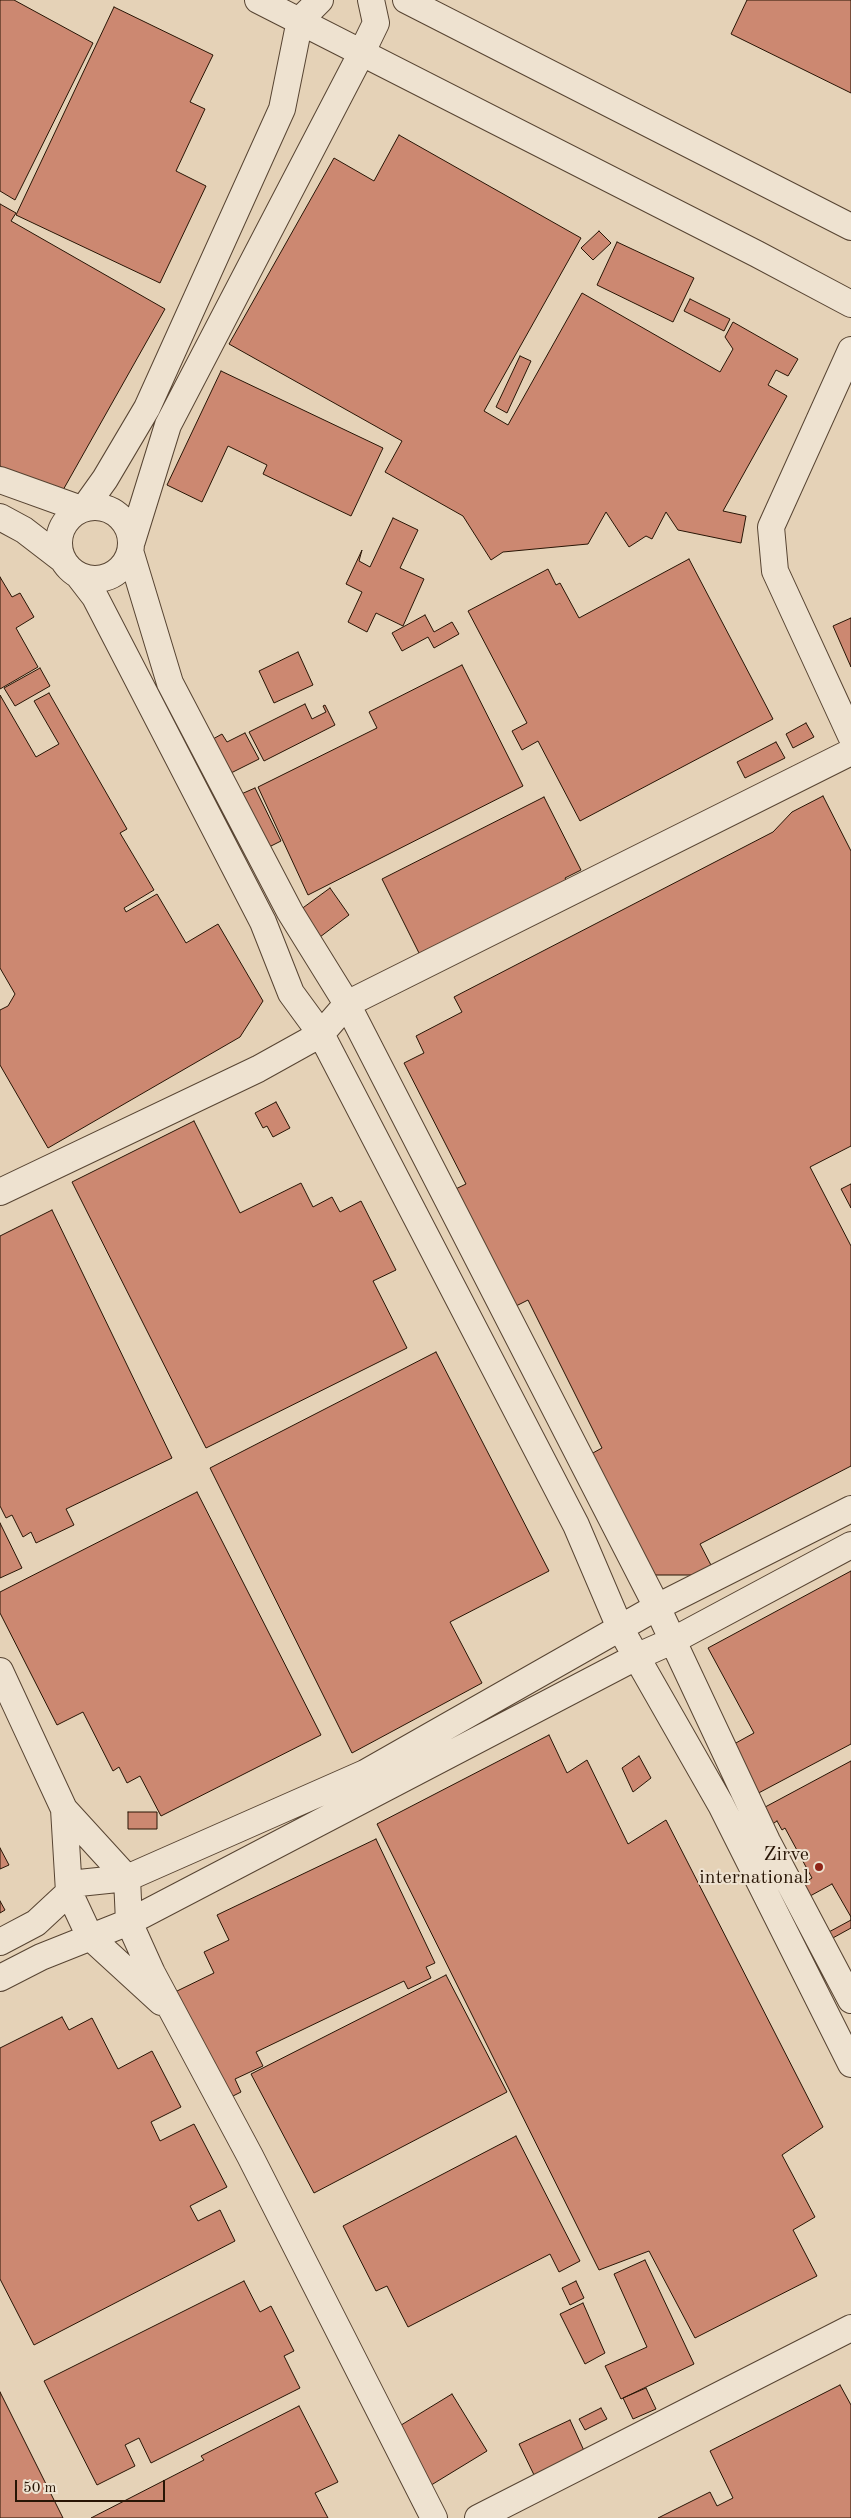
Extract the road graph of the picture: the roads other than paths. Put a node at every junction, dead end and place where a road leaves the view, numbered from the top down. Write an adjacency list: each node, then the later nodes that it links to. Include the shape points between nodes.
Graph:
1 (258, 0): 5 (street)
2 (320, 0): 5 (street)
3 (371, 0): 6 (street, via 376,23)
4 (406, 0): 7 (street)
5 (300, 20): 6 (street); 11 (street, via 282,109 147,408 105,479)
6 (361, 54): 8 (street); 13 (street, via 168,425)
7 (851, 227)
8 (851, 304)
9 (851, 350): 15 (street, via 771,527 775,572)
10 (0, 480): 11 (street)
11 (83, 508): 13 (street, via 98,506 118,513 126,523); 14 (street, via 67,519 60,534 59,546)
12 (0, 517): 14 (street, via 24,530)
13 (131, 547): 14 (street, via 125,564 106,578 93,579); 17 (street, via 170,683 290,912)
14 (70, 567): 18 (street, via 95,597 259,913 291,993)
15 (851, 736)
16 (851, 752): 17 (street)
17 (347, 1004): 18 (street); 22 (street)
18 (321, 1034): 19 (street, via 258,1069); 23 (street, via 576,1525)
19 (0, 1192)
20 (851, 1510): 22 (street)
21 (851, 1545): 24 (street)
22 (657, 1608): 23 (street); 24 (street)
23 (620, 1628): 25 (street); 28 (street, via 365,1773)
24 (672, 1641): 25 (street); 34 (street, via 767,1840)
25 (636, 1657): 30 (street); 36 (street, via 721,1805)
26 (0, 1671): 27 (street)
27 (64, 1809): 28 (street); 29 (street)
28 (127, 1878): 29 (street, via 79,1883); 30 (street)
29 (69, 1892): 31 (street); 32 (street, via 36,1923)
30 (129, 1922): 31 (street); 35 (street)
31 (90, 1937): 33 (street); 35 (street)
32 (0, 1942)
33 (0, 1978)
34 (851, 2000)
35 (174, 2014): 38 (street)
36 (851, 2064)
37 (848, 2327): 39 (street)
38 (434, 2518)
39 (478, 2518)

